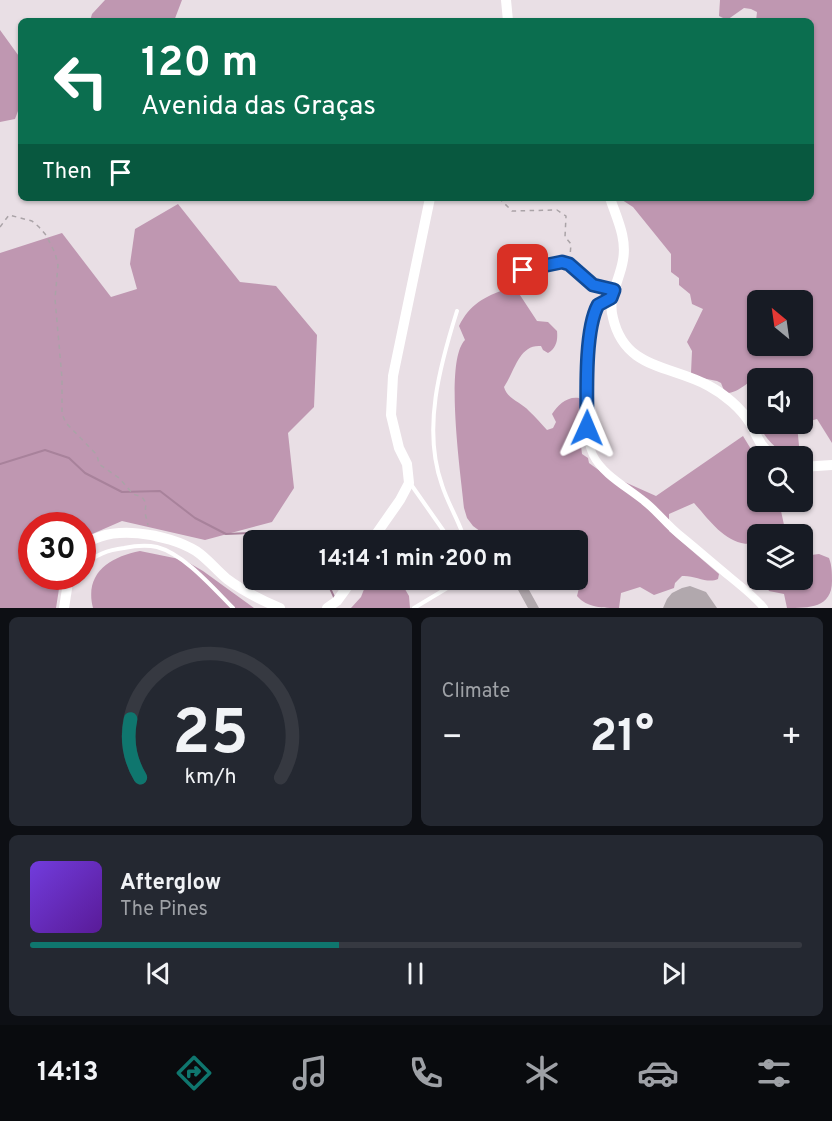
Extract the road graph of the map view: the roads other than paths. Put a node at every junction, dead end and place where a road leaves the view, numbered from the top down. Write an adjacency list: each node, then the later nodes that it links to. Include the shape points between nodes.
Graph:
1 (506, 0): 2 (street)
2 (508, 18)
3 (429, 201): 11 (street, via 393,376 391,414)
4 (610, 201): 6 (street, via 623,237 623,259)
5 (523, 270): 6 (street, via 562,262 593,285)
6 (613, 294): 8 (street, via 613,319 633,354 719,393 744,414); 25 (street, via 598,305 593,320 587,428 593,455 613,477)
7 (457, 311): 14 (lane, via 435,403 433,440 442,485)
8 (761, 446)
9 (832, 465): 10 (street)
10 (813, 466)
11 (409, 483): 12 (street); 13 (lane)
12 (379, 530)
13 (443, 530)
14 (461, 530)
15 (96, 540): 22 (street, via 120,533 148,534 188,546 245,591)
16 (96, 556): 21 (lane, via 110,550 156,547 173,554 201,576)
17 (68, 590): 20 (street)
18 (345, 590): 23 (street)
19 (444, 590): 24 (lane)
20 (64, 608)
21 (233, 608)
22 (280, 608)
23 (327, 608)
24 (414, 608)
25 (764, 608)

